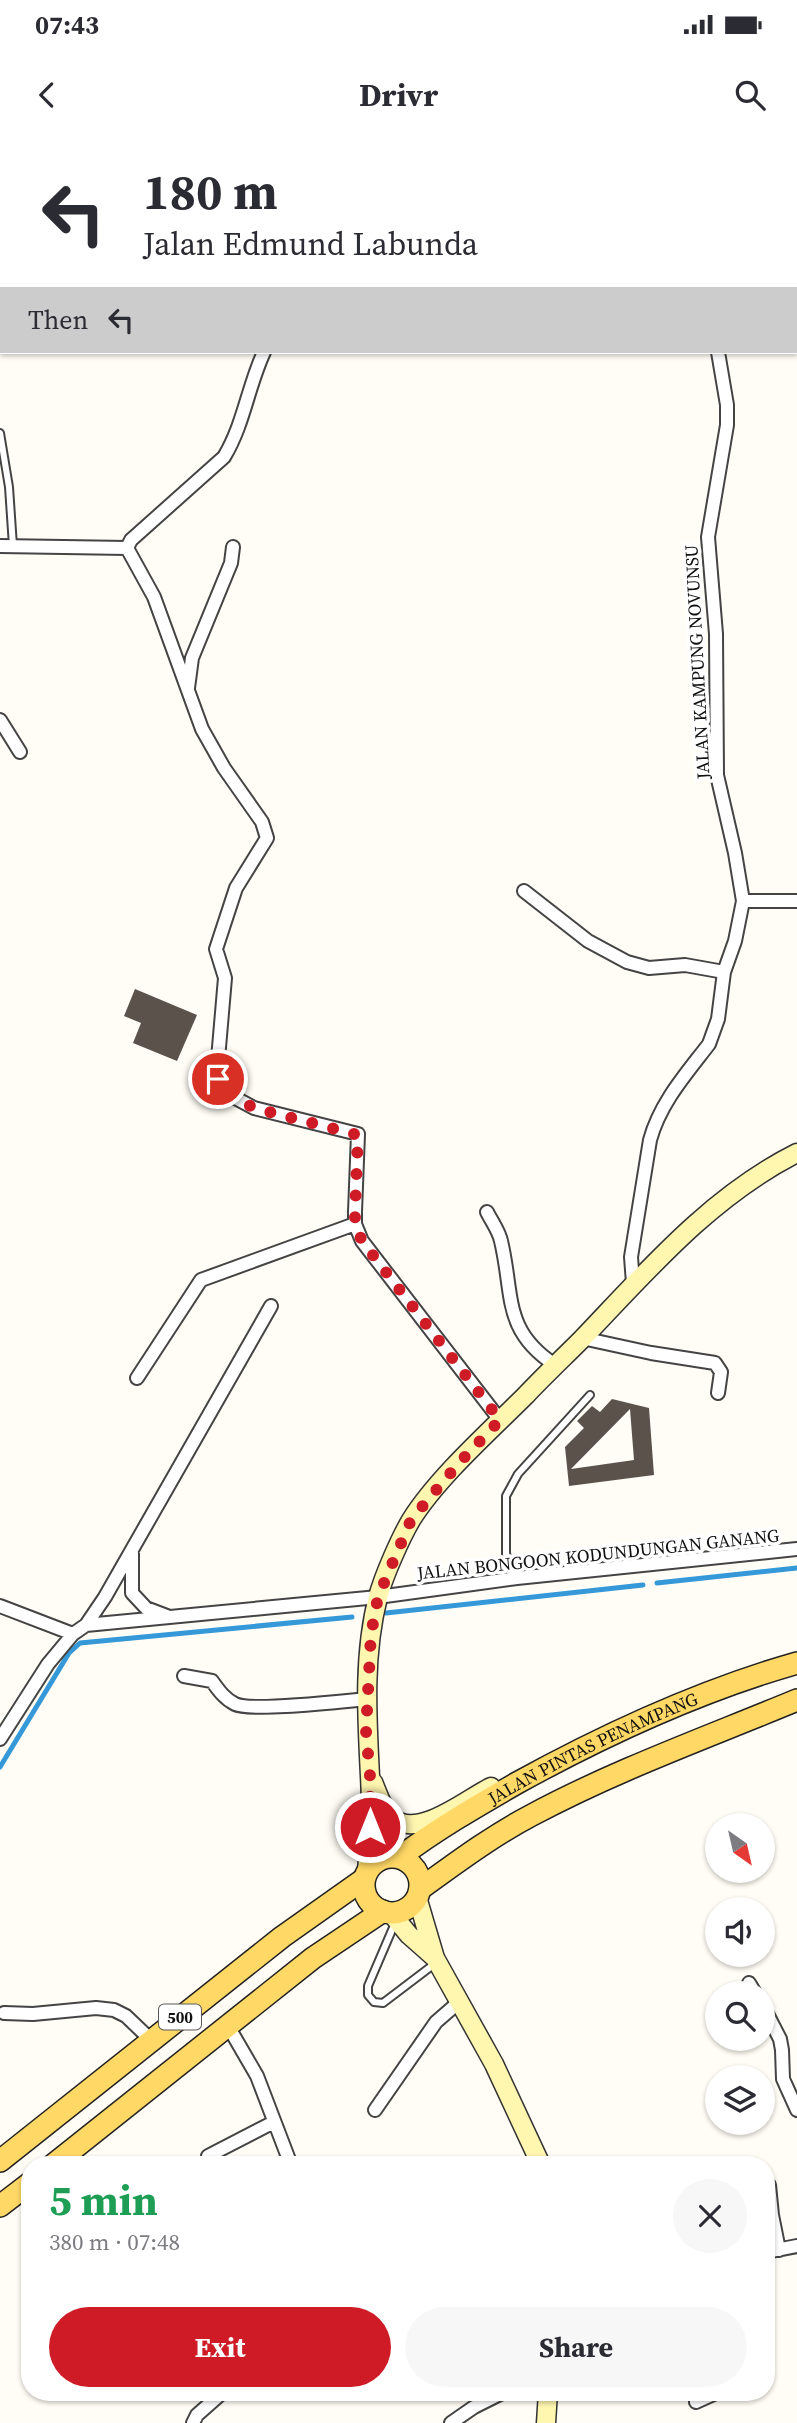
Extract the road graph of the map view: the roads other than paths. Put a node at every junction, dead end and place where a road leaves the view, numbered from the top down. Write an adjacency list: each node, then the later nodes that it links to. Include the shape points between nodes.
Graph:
1 (263, 354): 6 (street, via 225,457)
2 (718, 354): 11 (street, JALAN KAMPUNG NOVUNSU, via 727,425 708,537 716,634 717,775)
3 (0, 433): 4 (lane, via 9,487)
4 (6, 546): 6 (street)
5 (233, 547): 7 (street, via 231,563 192,658)
6 (127, 548): 7 (street, via 154,597)
7 (187, 688): 16 (street, via 210,745 262,822 267,838 236,888 216,949 225,978 218,1079 226,1093 254,1108 358,1135)
8 (0, 720): 9 (street)
9 (20, 752)
10 (524, 891): 13 (street, via 587,941 627,962 649,968 685,965)
11 (743, 901): 12 (street); 13 (street, JALAN KAMPUNG NOVUNSU)
12 (797, 901)
13 (724, 972): 17 (street, JALAN KAMPUNG NOVUNSU, via 718,1019 709,1044 655,1122 631,1257)
14 (797, 1153): 17 (main road, via 749,1181)
15 (487, 1212): 20 (street, via 501,1238 511,1307 523,1334 536,1352)
16 (355, 1224): 21 (street, via 201,1280); 24 (street, via 362,1241)
17 (634, 1283): 19 (main road)
18 (271, 1306): 25 (street)
19 (582, 1338): 20 (main road); 22 (street, via 715,1363 721,1371)
20 (555, 1365): 24 (main road)
21 (137, 1378)
22 (718, 1393)
23 (590, 1395): 27 (lane, via 518,1474 506,1496 506,1554)
24 (500, 1420): 28 (main road, via 411,1520)
25 (132, 1549): 30 (street, via 132,1593 146,1608); 31 (street)
26 (797, 1549): 27 (street, JALAN BONGOON KODUNDUNGAN GANANG)
27 (517, 1578): 28 (street, JALAN BONGOON KODUNDUNGAN GANANG)
28 (378, 1597): 30 (street, JALAN BONGOON KODUNDUNGAN GANANG); 35 (main road)
29 (0, 1606): 32 (street)
30 (170, 1617): 31 (street, JALAN BONGOON KODUNDUNGAN GANANG)
31 (86, 1625): 32 (street, JALAN BONGOON KODUNDUNGAN GANANG)
32 (73, 1633): 37 (street, JALAN BONGOON KODUNDUNGAN GANANG)
33 (797, 1662): 38 (main road, JALAN PINTAS PENAMPANG / 500, via 684,1702)
34 (184, 1676): 35 (street, via 212,1681 238,1706)
35 (367, 1699): 39 (main road)
36 (797, 1700): 42 (main road, JALAN PINTAS PENAMPANG / 500, via 561,1800 488,1842)
37 (0, 1739)
38 (540, 1770): 39 (main road, via 517,1775 432,1820 410,1825 392,1818); 40 (main road, JALAN PINTAS PENAMPANG / 500)
39 (370, 1776): 41 (main road)
40 (400, 1857): 41 (main road, 500, via 379,1860); 42 (main road, via 418,1873)
41 (366, 1875): 43 (main road, via 366,1895 375,1908); 49 (main road, 500)
42 (419, 1893): 43 (main road, 500, via 406,1909); 44 (main road)
43 (390, 1915): 44 (main road); 44 (lane, via 368,1986 374,2003 383,2003); 47 (main road, 500, via 313,1958)
44 (436, 1960): 45 (main road)
45 (459, 2002): 50 (street, via 436,2022); 56 (main road)
46 (4, 2013): 49 (street, via 114,2010)
47 (228, 2026): 52 (street, via 257,2076); 53 (main road, 500)
48 (775, 2029): 51 (street, via 782,2050 783,2079)
49 (151, 2040): 57 (main road, 500)
50 (375, 2110)
51 (797, 2110)
52 (274, 2122): 54 (street); 55 (street)
53 (64, 2156)
54 (208, 2156)
55 (287, 2156)
56 (537, 2156)
57 (0, 2161)
58 (21, 2190): 59 (main road)
59 (0, 2206)
60 (797, 2246): 61 (street)
61 (775, 2251)
62 (213, 2401): 65 (street)
63 (486, 2401): 66 (street)
64 (547, 2401): 67 (main road)
65 (193, 2423)
66 (451, 2423)
67 (546, 2423)

